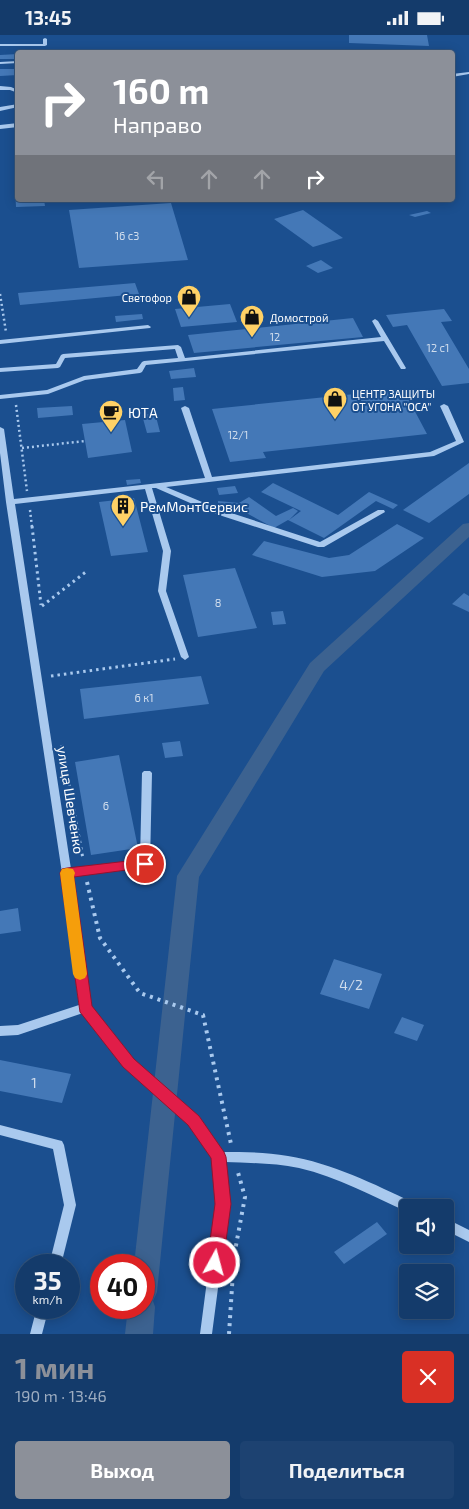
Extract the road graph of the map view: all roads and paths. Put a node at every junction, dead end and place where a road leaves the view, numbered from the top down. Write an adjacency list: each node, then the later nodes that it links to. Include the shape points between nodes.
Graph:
1 (45, 39): 2 (street, via 45,45)
2 (0, 45)
3 (15, 62): 4 (street)
4 (0, 63)
5 (469, 73): 6 (street)
6 (455, 75)
7 (0, 88): 8 (street)
8 (15, 91)
9 (15, 106): 10 (street)
10 (0, 109)
11 (15, 125): 12 (street)
12 (0, 127)
13 (0, 294): 17 (path)
14 (375, 321): 16 (street)
15 (148, 327): 17 (street)
16 (385, 339): 18 (street); 19 (street)
17 (3, 341)
18 (182, 360): 20 (street, via 178,347 63,356 58,366); 21 (street, via 144,363 140,371 84,378 48,392)
19 (403, 369)
20 (0, 370)
21 (15, 395): 22 (street); 27 (path)
22 (0, 397)
23 (444, 406): 28 (street, via 460,442 431,454)
24 (185, 408): 28 (street)
25 (0, 429): 33 (street, улица Шевченко)
26 (85, 441): 27 (path)
27 (22, 447): 32 (path)
28 (209, 479): 29 (street)
29 (158, 485): 30 (street); 35 (street, via 216,511 322,545)
30 (148, 487): 31 (street); 39 (street, via 167,551 162,591)
31 (65, 496): 32 (street); 34 (street)
32 (28, 501): 33 (street); 37 (path)
33 (10, 502): 46 (street, улица Шевченко)
34 (67, 506)
35 (381, 512)
36 (87, 571): 37 (path)
37 (41, 606): 38 (path)
38 (42, 615)
39 (185, 657): 41 (path)
40 (50, 668): 41 (path)
41 (51, 676): 42 (path)
42 (53, 685)
43 (61, 738): 45 (path)
44 (147, 773): 45 (street, via 145,864)
45 (85, 871): 46 (street); 48 (path, via 100,938 140,993)
46 (67, 873): 47 (street, улица Шевченко)
47 (85, 1008): 49 (street, via 18,1030); 50 (street, via 128,1063)
48 (203, 1015)
49 (0, 1031)
50 (194, 1120): 52 (street)
51 (0, 1131): 56 (street, via 58,1145 70,1205)
52 (218, 1157): 53 (street, via 273,1159 310,1165); 59 (street, via 223,1204)
53 (399, 1202)
54 (454, 1229): 55 (street)
55 (469, 1236)
56 (58, 1254)
57 (40, 1319): 58 (street)
58 (36, 1334)
59 (206, 1334)

